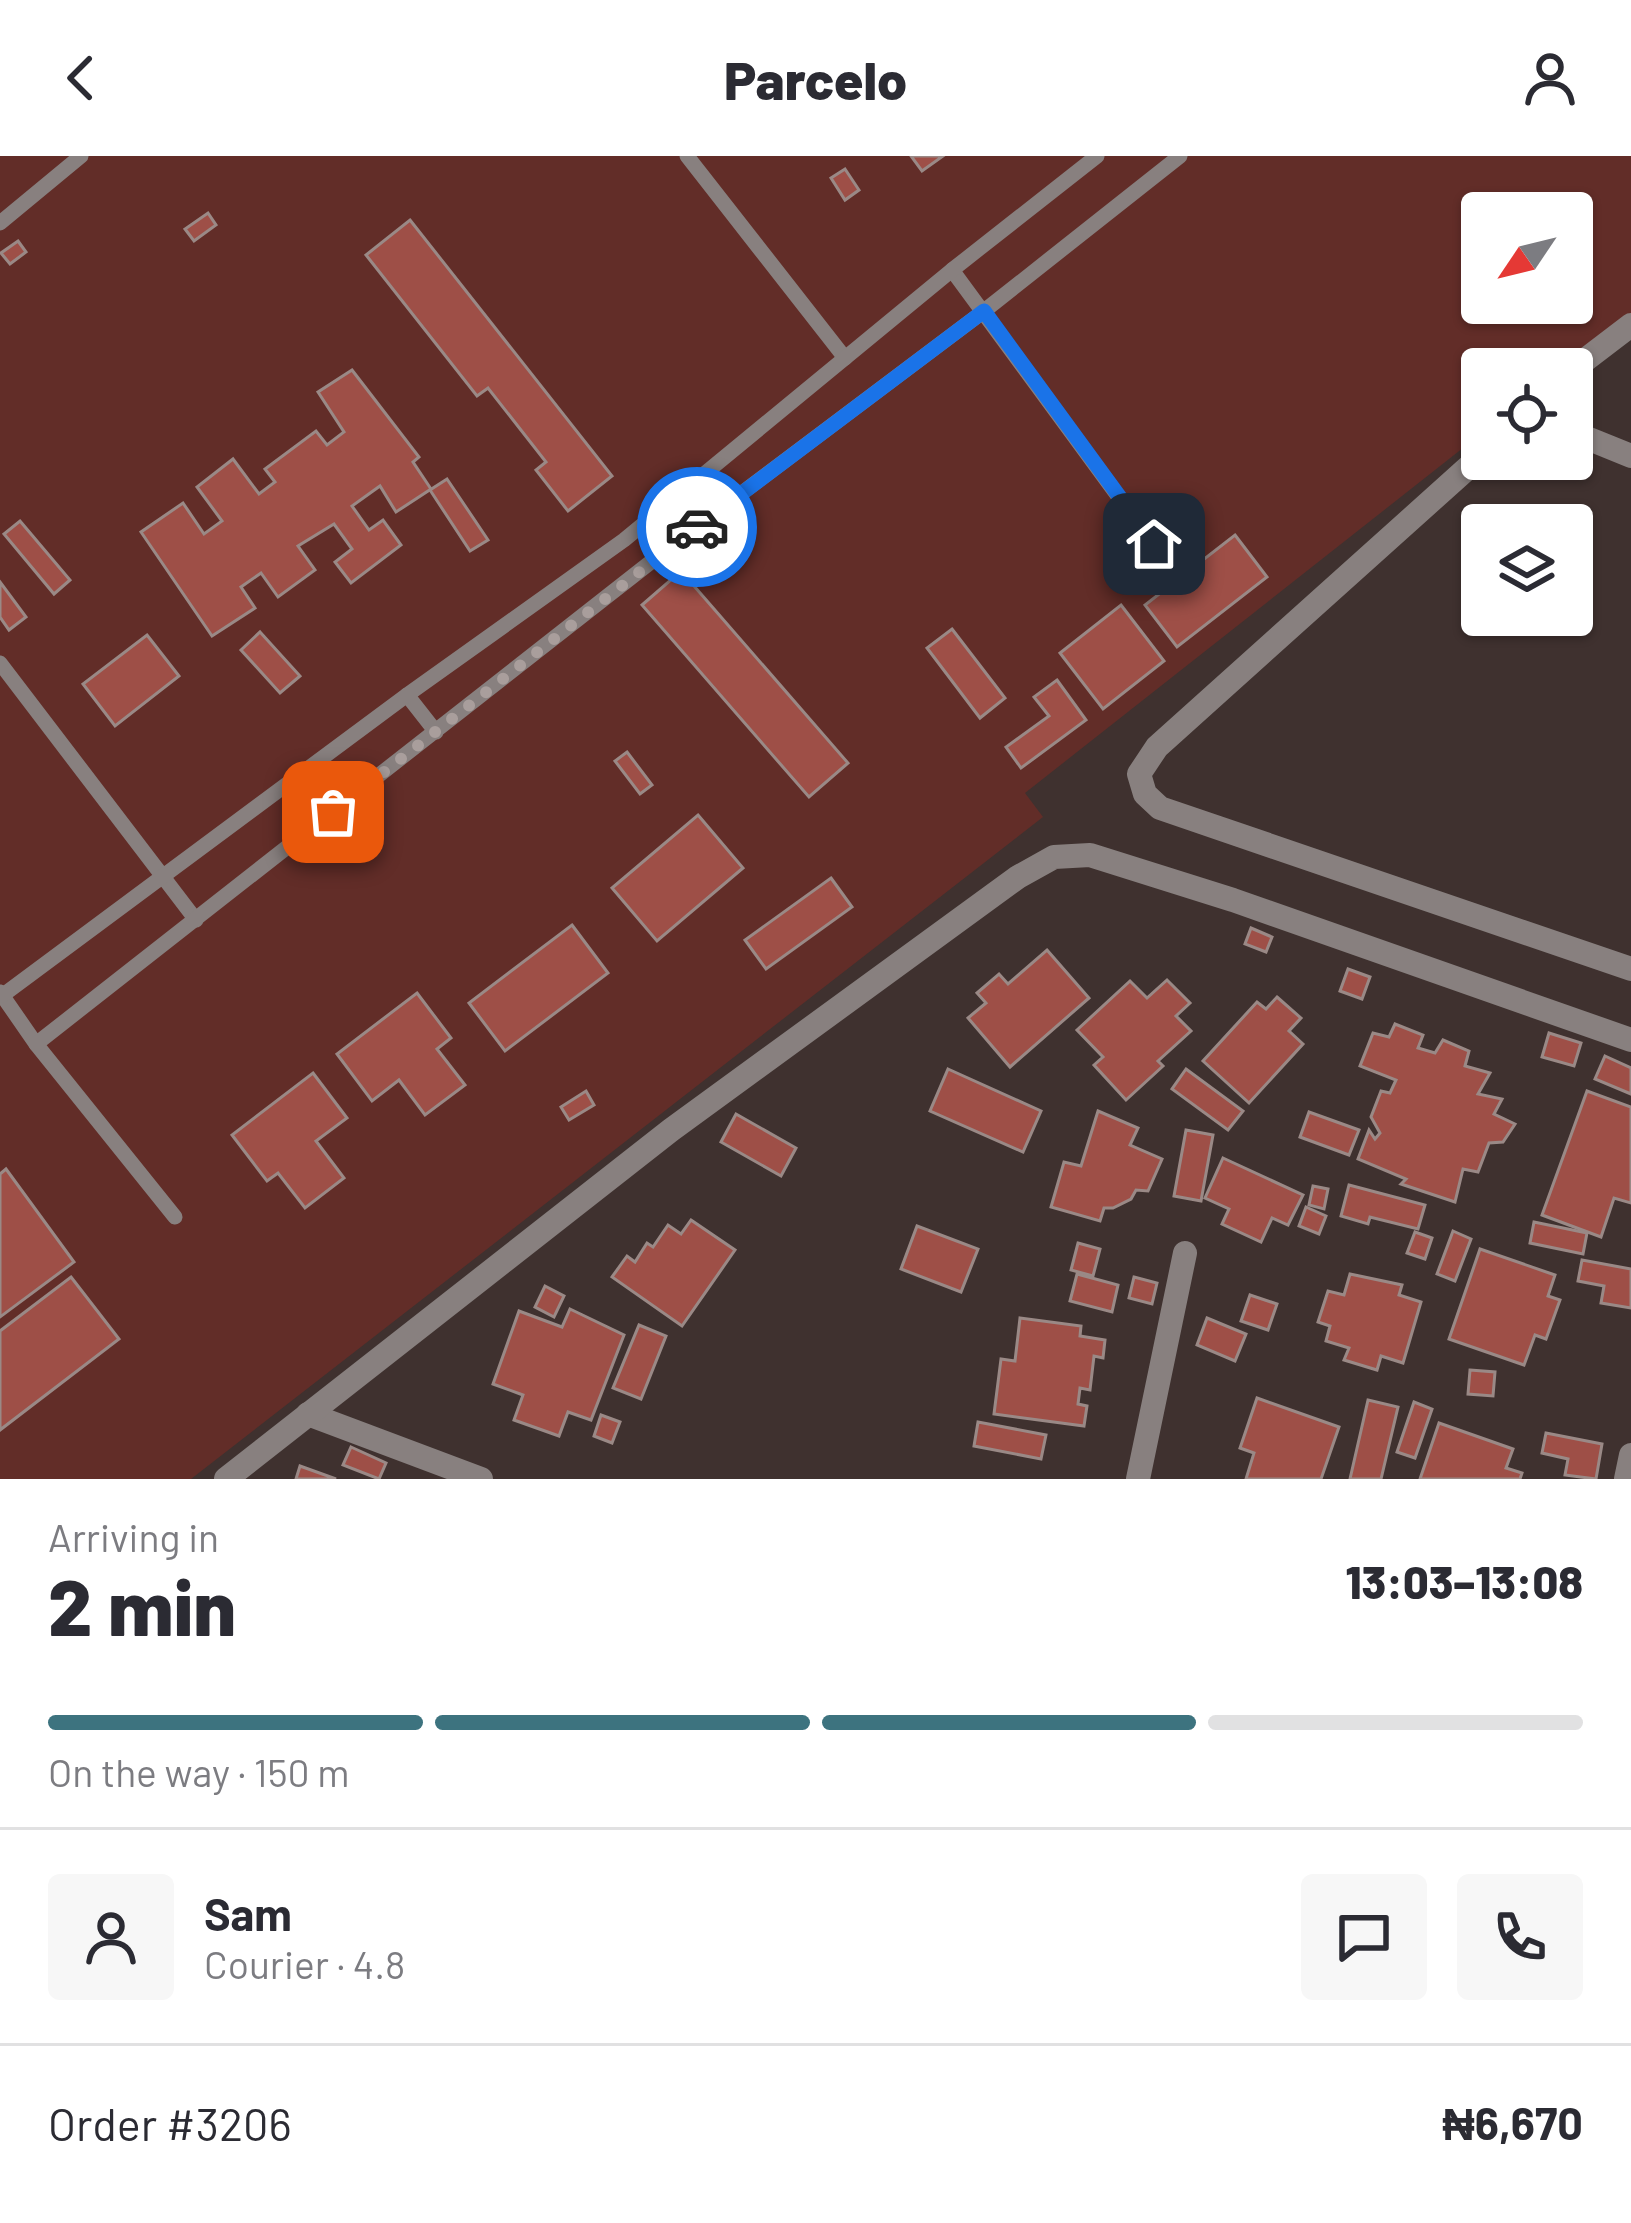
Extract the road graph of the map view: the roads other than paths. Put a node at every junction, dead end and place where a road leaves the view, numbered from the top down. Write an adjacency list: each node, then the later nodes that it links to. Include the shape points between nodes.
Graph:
1 (81, 156): 5 (lane)
2 (687, 156): 10 (lane)
3 (1097, 156): 6 (lane)
4 (1180, 156): 7 (lane)
5 (0, 223)
6 (952, 270): 7 (lane); 10 (lane)
7 (984, 311): 14 (lane); 17 (lane)
8 (1631, 325): 9 (street)
9 (1593, 354)
10 (844, 358): 16 (lane, via 624,540)
11 (1593, 440): 12 (street)
12 (1631, 455)
13 (1461, 474): 20 (street, via 1157,747 1139,775 1145,794 1160,808)
14 (1154, 544)
15 (0, 663): 18 (lane)
16 (406, 695): 17 (lane); 18 (lane)
17 (436, 732): 19 (lane)
18 (164, 874): 19 (lane); 21 (lane)
19 (196, 920): 23 (lane)
20 (1631, 969)
21 (1, 994): 23 (lane)
22 (1631, 1040): 26 (street, via 1192,887 1090,855 1054,857 671,1130)
23 (36, 1044): 24 (lane)
24 (175, 1217)
25 (1185, 1253): 30 (street)
26 (308, 1414): 28 (street); 29 (street)
27 (1631, 1455): 31 (street)
28 (226, 1479)
29 (481, 1479)
30 (1138, 1479)
31 (1626, 1479)

